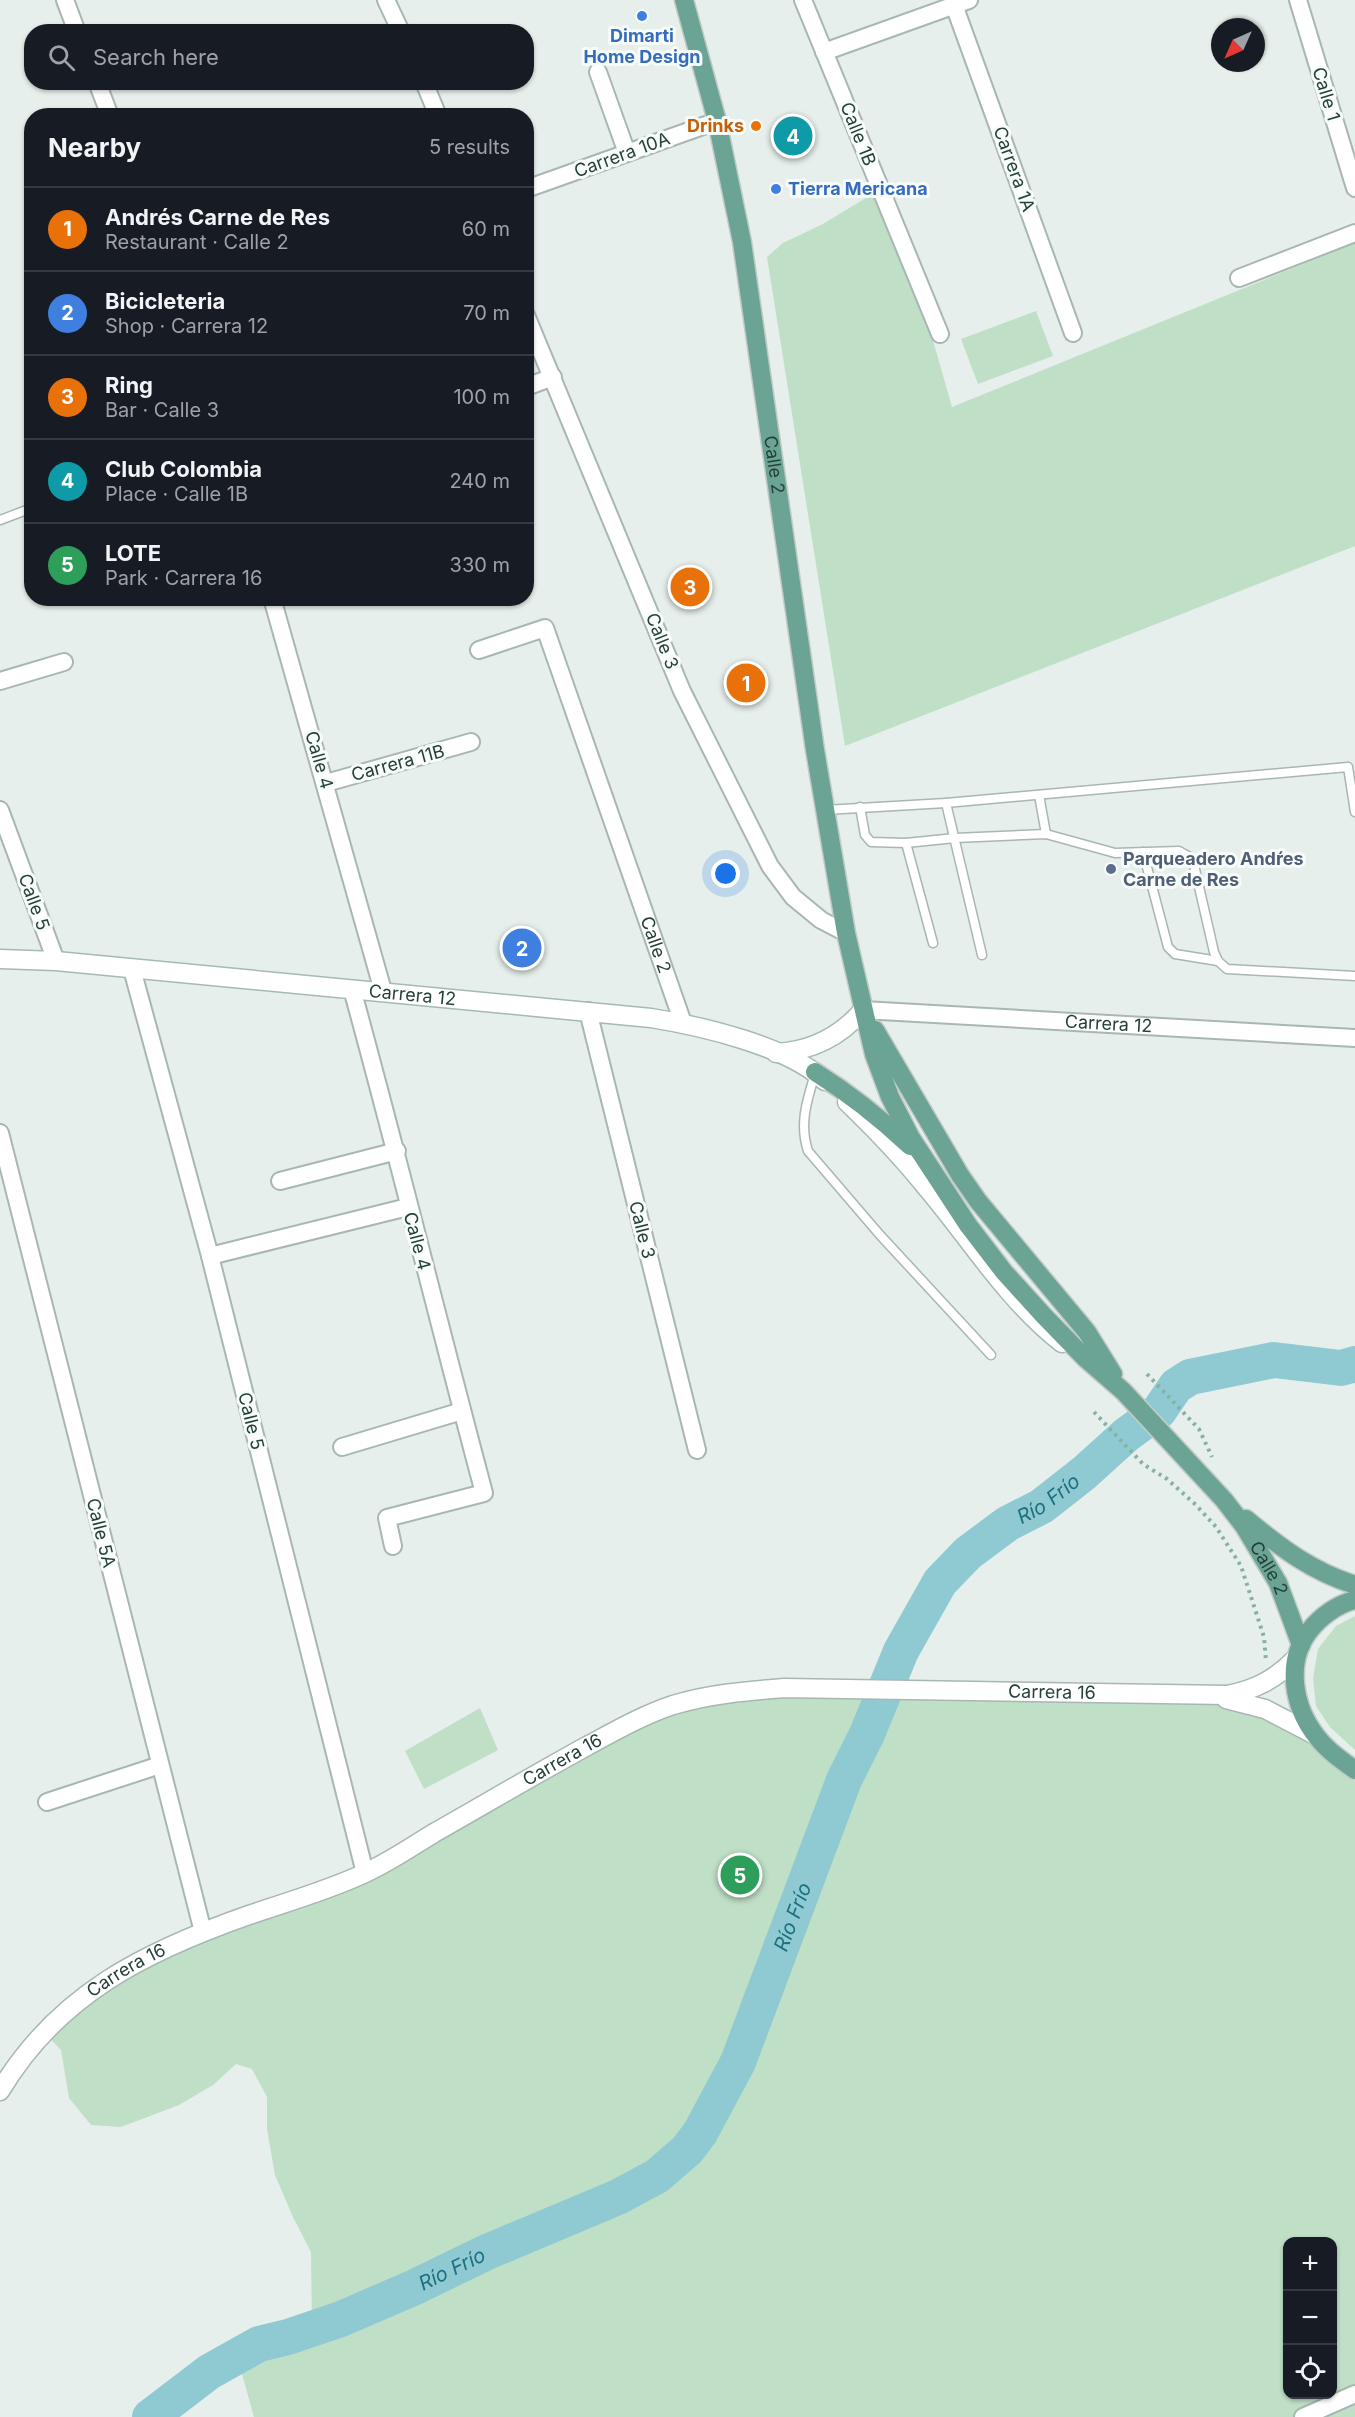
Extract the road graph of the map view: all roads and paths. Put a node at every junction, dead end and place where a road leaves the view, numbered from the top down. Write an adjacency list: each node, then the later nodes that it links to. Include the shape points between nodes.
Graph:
1 (65, 0): 7 (street)
2 (386, 0): 8 (street)
3 (684, 0): 15 (main road, Calle 2)
4 (803, 0): 9 (street, Calle 1B)
5 (1298, 0): 18 (street, Calle 1)
6 (962, 3): 9 (street); 22 (street, Carrera 1A)
7 (74, 24)
8 (396, 24)
9 (825, 52): 23 (street, Calle 1B)
10 (598, 72): 16 (street)
11 (100, 90): 13 (street)
12 (427, 90): 14 (street)
13 (107, 108)
14 (435, 108)
15 (717, 120): 16 (street, Carrera 10A); 38 (main road, Calle 2, via 742,242)
16 (627, 153): 17 (street, Carrera 10A)
17 (534, 186)
18 (1355, 188)
19 (1355, 233): 20 (street)
20 (1239, 278)
21 (534, 333): 24 (street, Calle 3)
22 (1073, 333)
23 (940, 334)
24 (553, 377): 25 (street); 44 (street, Calle 3, via 682,691 770,866 793,897 821,920)
25 (534, 384)
26 (24, 511): 27 (lane)
27 (0, 520)
28 (274, 606): 33 (street, Calle 4)
29 (479, 650): 56 (street, Calle 2, via 545,628)
30 (64, 662): 31 (street)
31 (0, 681)
32 (471, 742): 33 (street, Carrera 11B)
33 (326, 783): 53 (street, Calle 4)
34 (1039, 795): 35 (lane); 39 (lane, via 1348,767); 40 (lane)
35 (946, 803): 36 (lane); 41 (lane)
36 (860, 807): 38 (lane); 42 (lane, via 865,835 871,842)
37 (0, 810): 48 (street, Calle 5)
38 (825, 810): 44 (main road, Calle 2)
39 (1355, 812)
40 (1046, 834): 41 (lane); 43 (lane, via 1115,853)
41 (955, 838): 42 (lane); 46 (lane)
42 (906, 843): 45 (lane)
43 (1143, 852): 49 (lane, via 1168,947 1175,954); 49 (lane, via 1179,850 1190,857)
44 (846, 933): 54 (main road, Calle 2)
45 (933, 943)
46 (982, 955)
47 (0, 959): 48 (street, Carrera 12)
48 (56, 961): 50 (street, Carrera 12)
49 (1218, 961): 51 (lane, via 1227,969)
50 (132, 969): 52 (street, Carrera 12); 65 (street, Calle 5)
51 (1355, 976)
52 (352, 989): 53 (street, Carrera 12); 61 (street, Calle 4)
53 (383, 992): 55 (street, Carrera 12)
54 (863, 1010): 57 (street, Carrera 12); 58 (street, via 825,1042); 62 (main road, Calle 2, via 890,1097); 66 (main road, via 960,1174)
55 (588, 1011): 56 (street, Carrera 12); 75 (street, Calle 3)
56 (683, 1023): 58 (street, Carrera 12)
57 (1355, 1038)
58 (776, 1053): 59 (street, Carrera 12)
59 (815, 1072): 62 (main road, via 880,1118); 67 (lane, via 804,1111 803,1135 808,1151); 68 (street, Carrera 12, via 866,1120 927,1187 1017,1302 1040,1326)
60 (0, 1134): 84 (street, Calle 5A)
61 (397, 1151): 63 (street); 64 (street, Calle 4)
62 (936, 1175): 66 (main road); 68 (main road, via 1004,1272)
63 (280, 1181)
64 (408, 1207): 65 (street); 71 (street, Calle 4)
65 (210, 1256): 88 (street, Calle 5)
66 (1045, 1284): 70 (main road, via 1087,1332)
67 (991, 1355)
68 (1085, 1358): 70 (main road)
69 (1147, 1374): 73 (path)
70 (1123, 1391): 76 (main road, Calle 2)
71 (462, 1411): 74 (street); 77 (street, Calle 4, via 484,1493 387,1518)
72 (1094, 1412): 81 (path, via 1143,1464 1167,1479 1216,1527 1241,1566 1264,1637 1267,1658)
73 (1199, 1429)
74 (342, 1447)
75 (697, 1450)
76 (1224, 1500): 78 (main road, Calle 2, via 1282,1550); 80 (main road, Calle 2, via 1273,1574 1290,1614)
77 (393, 1546)
78 (1355, 1585)
79 (1355, 1599): 80 (main road, via 1325,1615 1310,1630)
80 (1298, 1652): 82 (street, Carrera 16, via 1285,1670 1258,1687); 83 (main road, via 1297,1699)
81 (1263, 1666)
82 (1212, 1696): 83 (street, Carrera 16, via 1265,1709); 88 (street, Carrera 16, via 784,1688 714,1695 650,1713)
83 (1320, 1741): 85 (main road); 86 (street)
84 (160, 1765): 87 (street); 89 (street, Calle 5A)
85 (1355, 1770)
86 (1355, 1782)
87 (47, 1802)
88 (365, 1874): 89 (street, Carrera 16)
89 (203, 1932): 90 (street, Carrera 16, via 170,1944 96,1986 25,2053)
90 (0, 2091)
91 (1355, 2394): 92 (street)
92 (1303, 2417)

